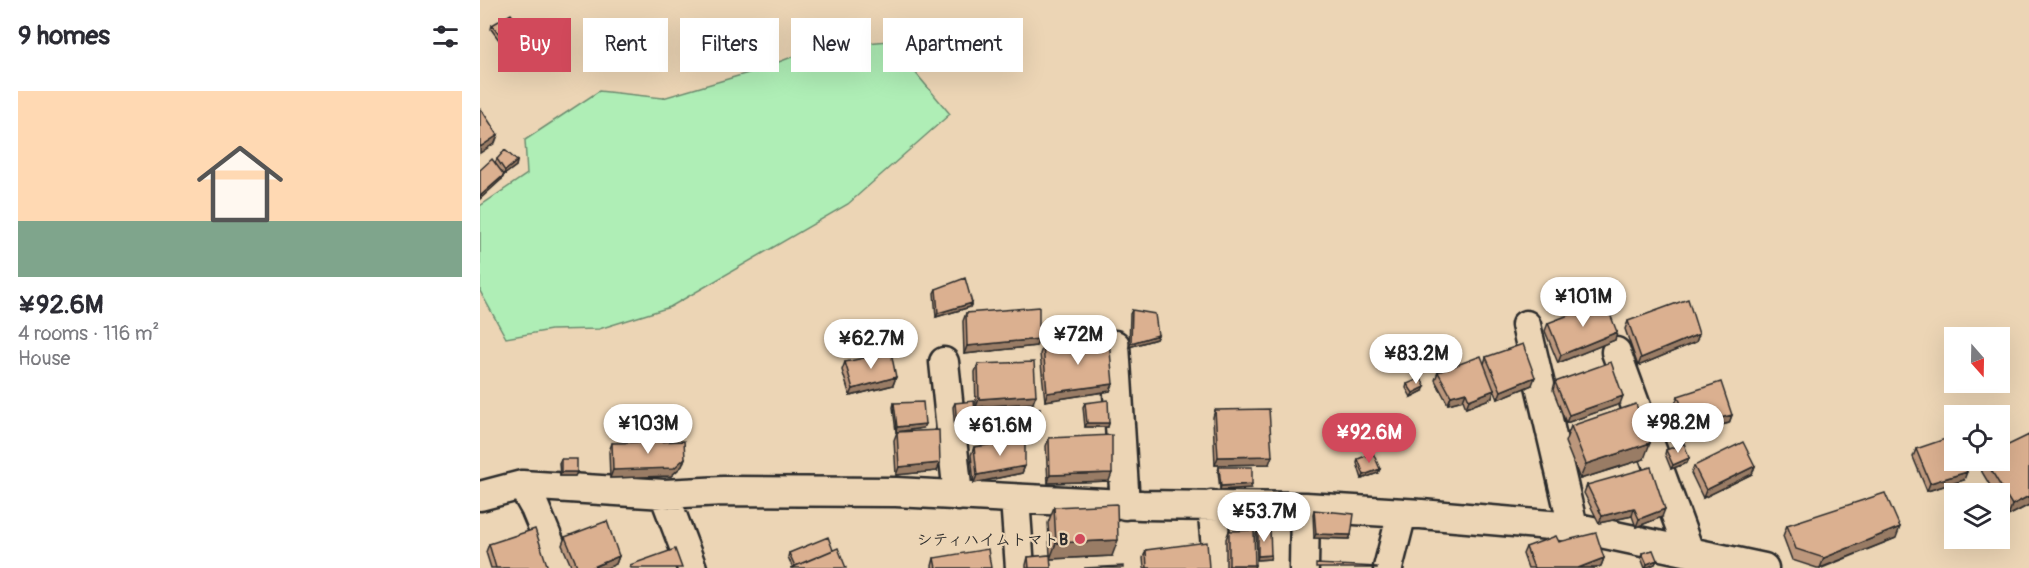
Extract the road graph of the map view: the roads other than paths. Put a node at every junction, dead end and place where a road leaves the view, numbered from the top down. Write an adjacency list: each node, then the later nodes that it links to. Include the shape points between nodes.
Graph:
1 (1526, 325): 14 (street)
2 (1115, 345): 10 (street)
3 (1616, 352): 15 (street)
4 (944, 362): 8 (street)
5 (522, 485): 6 (street); 7 (street); 16 (street)
6 (664, 494): 8 (street, via 896,492); 17 (street)
7 (480, 496)
8 (958, 496): 9 (street)
9 (1015, 499): 10 (street); 18 (street)
10 (1125, 505): 11 (street)
11 (1212, 505): 12 (street); 19 (street)
12 (1305, 507): 13 (street); 20 (street)
13 (1402, 513): 14 (street); 21 (street)
14 (1573, 527): 15 (street)
15 (1692, 557): 22 (street)
16 (560, 568)
17 (692, 568)
18 (1020, 568)
19 (1218, 568)
20 (1305, 568)
21 (1388, 568)
22 (1764, 568)

